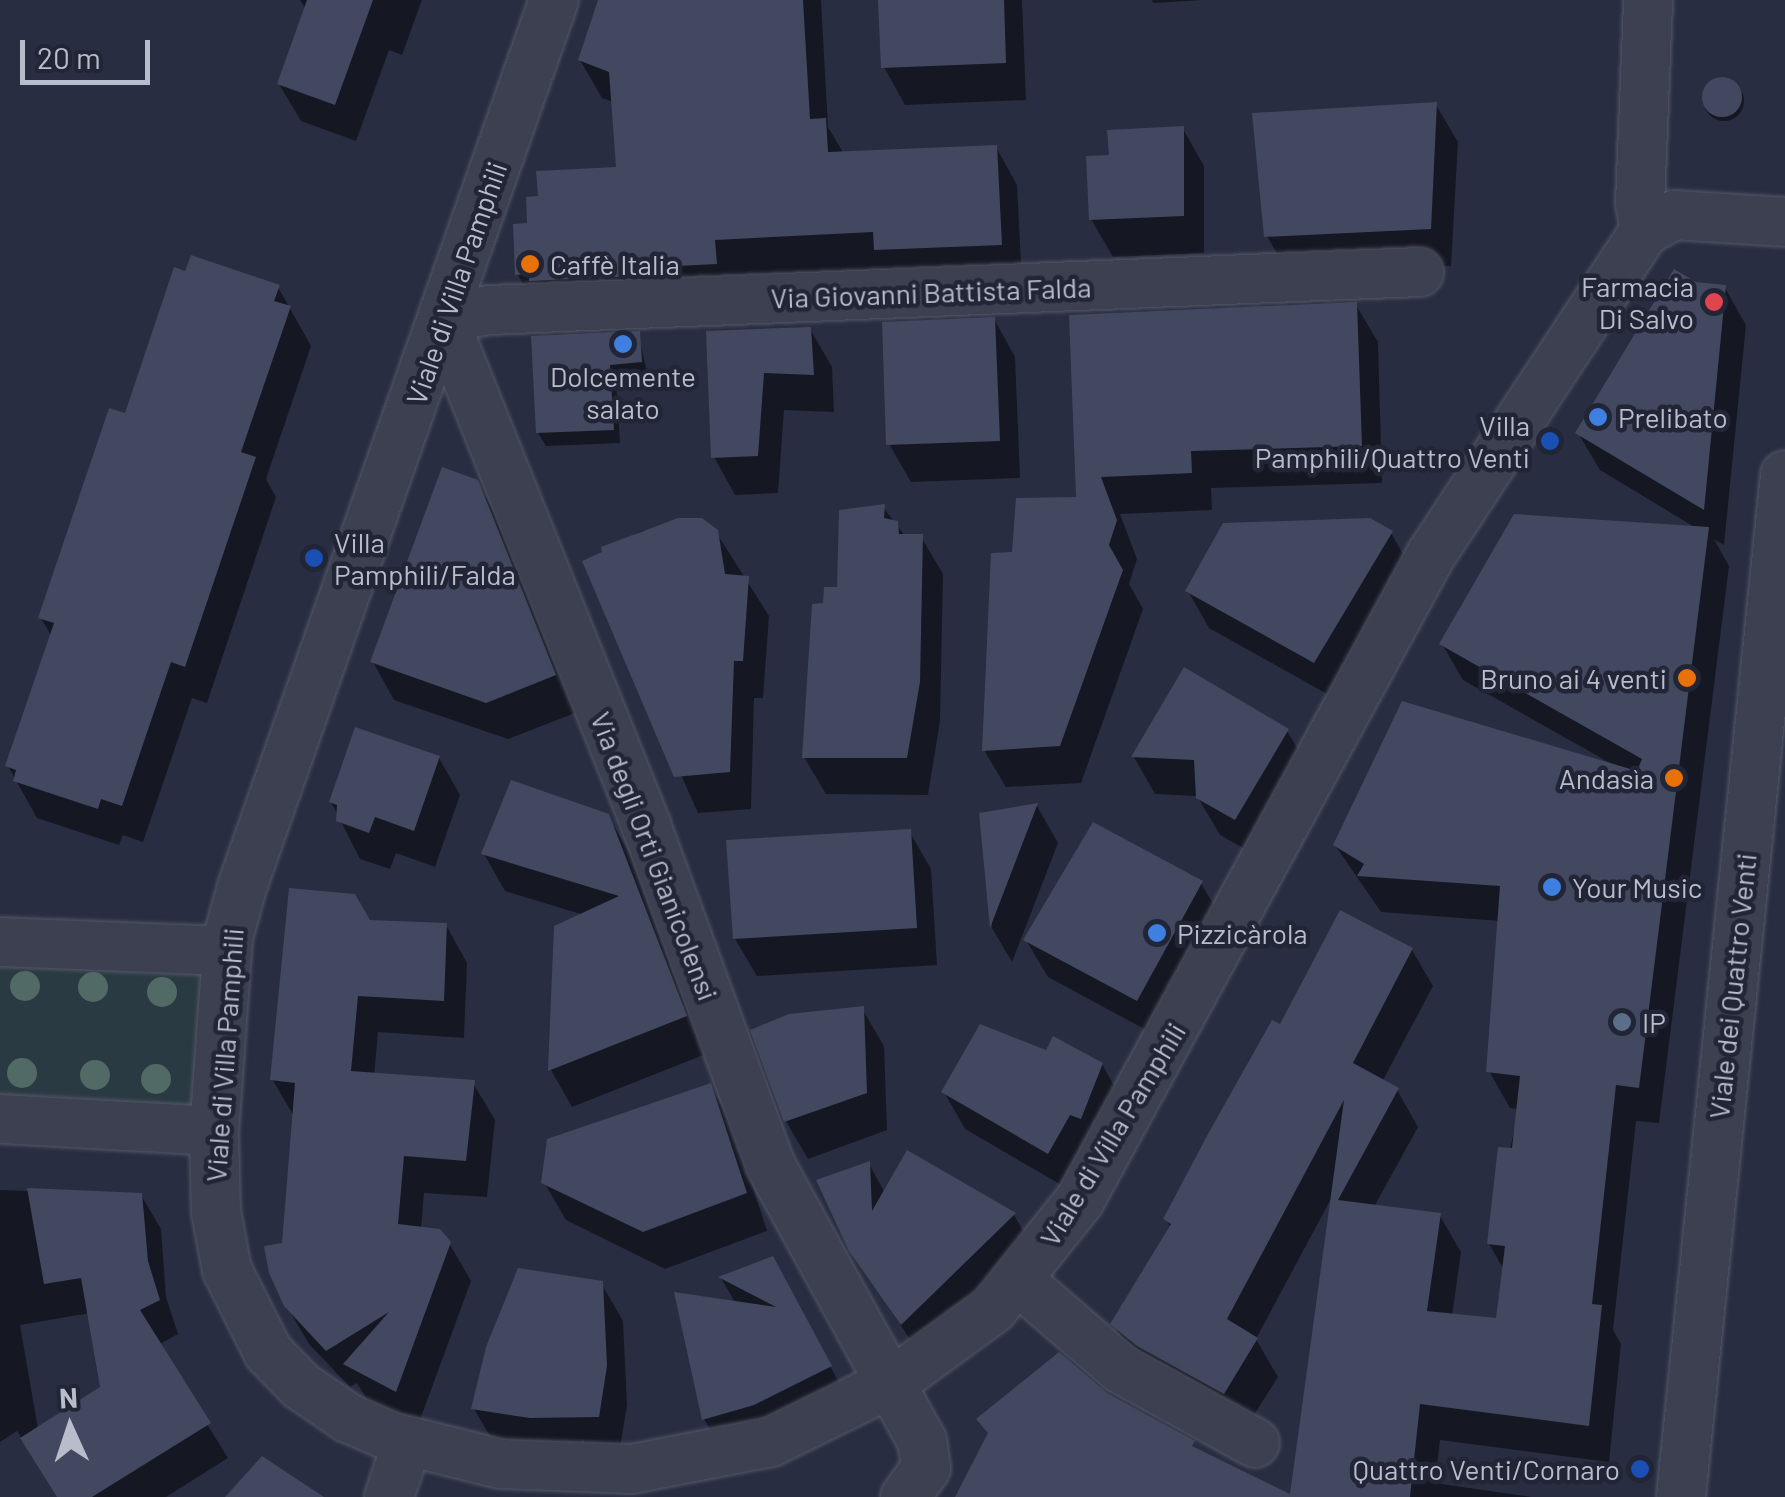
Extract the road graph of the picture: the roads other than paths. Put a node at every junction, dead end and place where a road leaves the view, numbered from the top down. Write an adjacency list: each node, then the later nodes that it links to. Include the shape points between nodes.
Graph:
1 (554, 0): 6 (street, Viale di Villa Pamphili)
2 (1648, 0): 4 (street, via 1640,203)
3 (1785, 222): 4 (street, via 1674,215)
4 (1645, 231): 12 (street, Viale di Villa Pamphili, via 1431,555 1129,1117 1080,1200)
5 (1420, 272): 6 (street, Via Giovanni Battista Falda)
6 (443, 318): 9 (street, Viale di Villa Pamphili, via 242,887); 13 (street, Via degli Orti Gianicolensi, via 646,827 770,1164)
7 (1785, 476): 18 (street, Viale dei Quattro Venti)
8 (0, 942): 9 (street)
9 (227, 951): 11 (street, Viale di Villa Pamphili)
10 (0, 1119): 11 (street)
11 (214, 1131): 14 (street, Viale di Villa Pamphili, via 224,1256 261,1340 328,1406)
12 (1019, 1281): 13 (street, Viale di Villa Pamphili, via 972,1328); 15 (street, via 1120,1369)
13 (893, 1382): 14 (street, Viale di Villa Pamphili, via 797,1432 679,1464 604,1470 500,1464); 17 (street, Via degli Orti Gianicolensi, via 926,1462)
14 (408, 1441): 16 (street)
15 (1255, 1443)
16 (389, 1497)
17 (906, 1497)
18 (1681, 1497)

